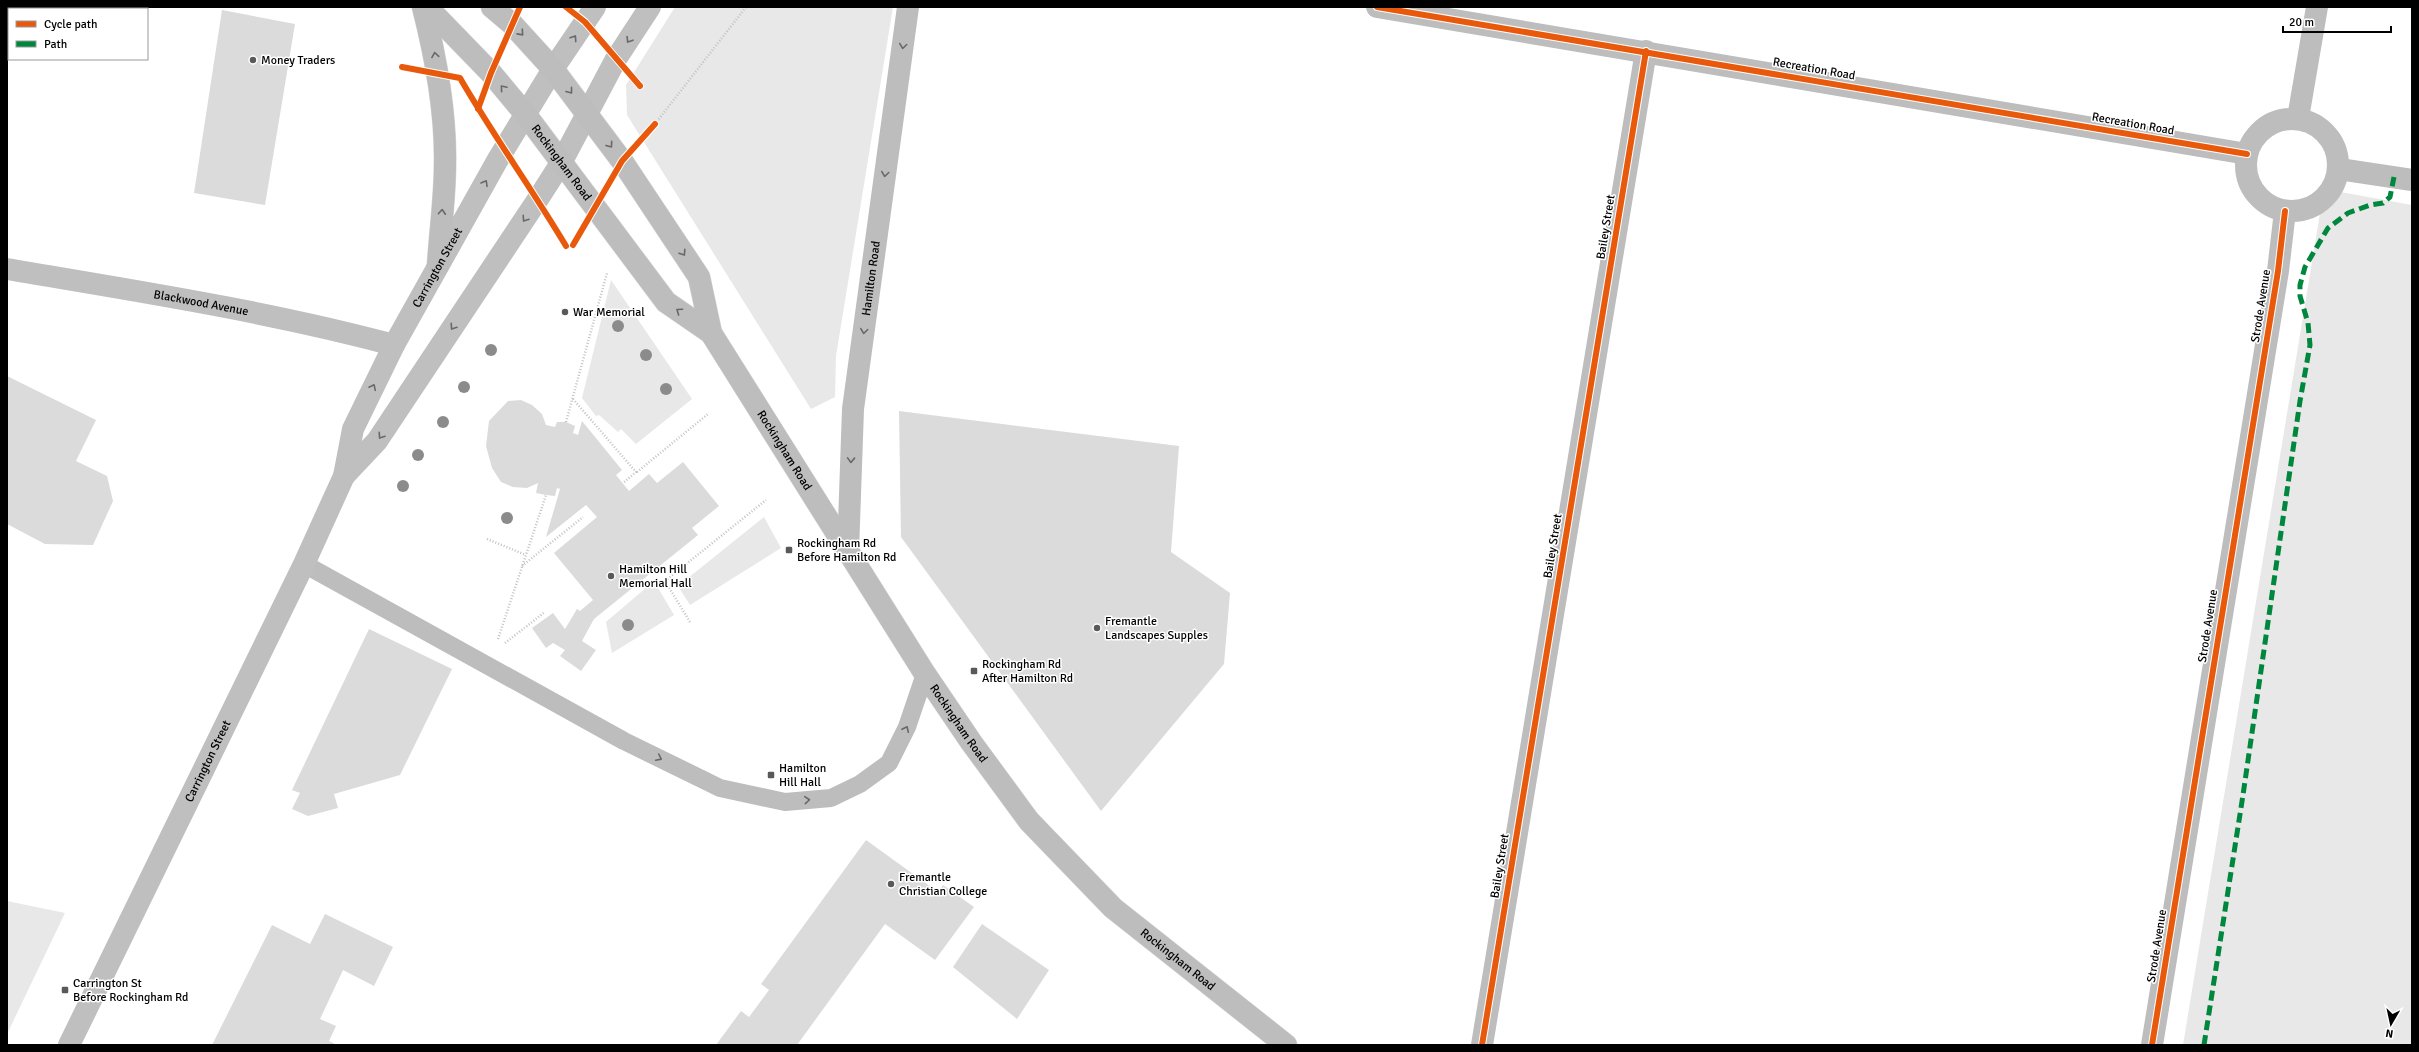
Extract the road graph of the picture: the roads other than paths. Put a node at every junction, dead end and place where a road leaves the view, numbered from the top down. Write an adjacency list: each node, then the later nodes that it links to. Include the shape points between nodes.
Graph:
1 (423, 7): 19 (street, one-way to 1, via 445,164 442,104 433,45)
2 (427, 7): 12 (street, Rockingham Road, one-way to 2, via 491,73)
3 (492, 7): 10 (street, Rockingham Road, one-way to 10, via 512,24)
4 (594, 7): 10 (main road, Carrington Street, one-way to 4)
5 (650, 7): 11 (main road, Carrington Street, one-way to 11, via 616,59)
6 (908, 7): 24 (street, Hamilton Road, one-way to 24, via 853,409)
7 (1377, 7): 9 (street, Recreation Road)
8 (2318, 7): 13 (street)
9 (1646, 51): 14 (street, Recreation Road); 29 (street, Bailey Street)
10 (553, 69): 11 (street, Rockingham Road, one-way to 11); 12 (main road, Carrington Street)
11 (588, 113): 15 (main road, Carrington Street); 21 (street, Rockingham Road, one-way to 21, via 699,277)
12 (526, 115): 15 (street, Rockingham Road); 19 (main road, Carrington Street, one-way to 12)
13 (2298, 118): 14 (street, via 2281,119 2266,126 2253,139); 16 (street, via 2315,124 2329,135 2337,152)
14 (2247, 154): 18 (street, via 2246,169 2250,184 2258,196 2270,205)
15 (561, 163): 21 (street, Rockingham Road, one-way to 15, via 666,302 605,217); 23 (main road, Carrington Street, one-way to 23, via 377,441)
16 (2339, 169): 17 (street); 18 (street, via 2336,182 2321,202 2304,209)
17 (2412, 180)
18 (2285, 211): 30 (street, Strode Avenue, via 2278,271)
19 (438, 265): 22 (main road, Carrington Street)
20 (7, 269): 22 (main road, Blackwood Avenue, via 188,299 350,333)
21 (711, 333): 24 (street, Rockingham Road)
22 (394, 345): 23 (main road, Carrington Street, one-way to 22, via 353,429)
23 (344, 476): 25 (main road, Carrington Street)
24 (848, 552): 26 (street, Rockingham Road)
25 (304, 564): 26 (lane, one-way to 26, via 624,741 720,788 785,802 831,798 860,784 889,762 907,727); 27 (main road, Carrington Street)
26 (925, 674): 28 (street, Rockingham Road, via 1029,821 1113,908)
27 (69, 1045)
28 (1286, 1045)
29 (1482, 1045)
30 (2152, 1045)

